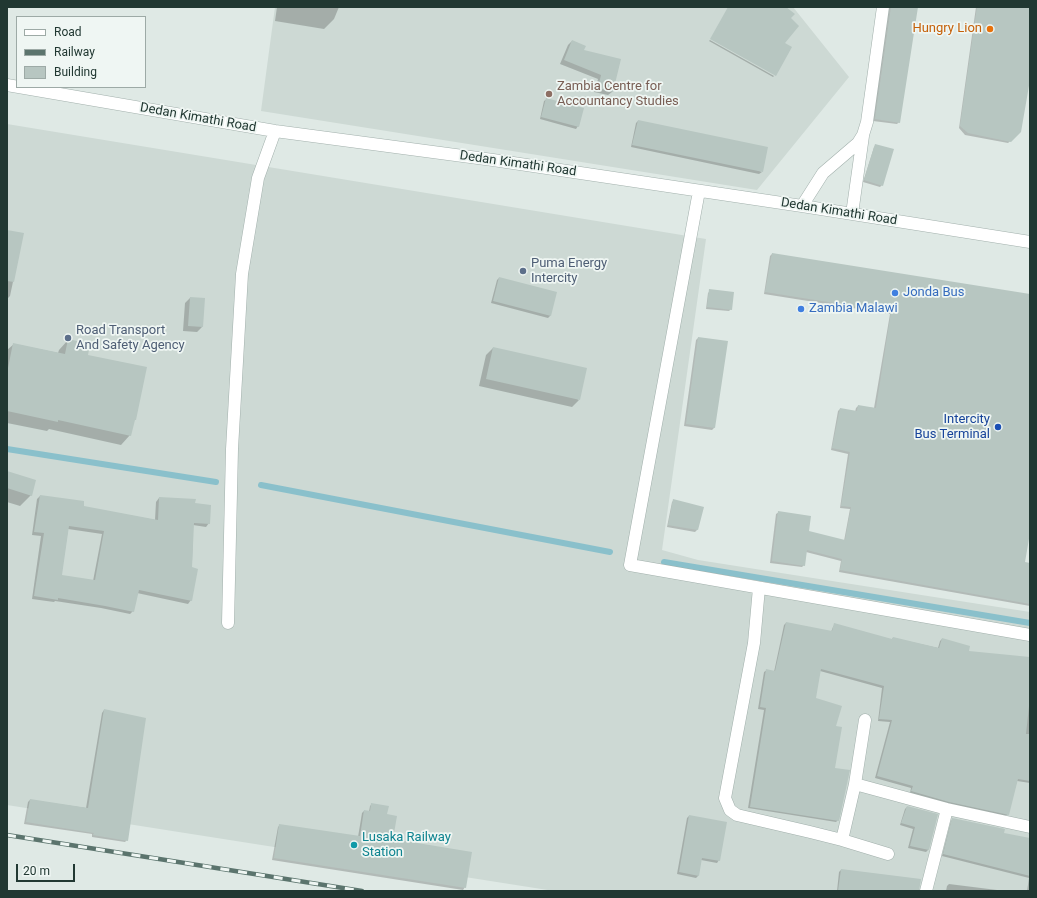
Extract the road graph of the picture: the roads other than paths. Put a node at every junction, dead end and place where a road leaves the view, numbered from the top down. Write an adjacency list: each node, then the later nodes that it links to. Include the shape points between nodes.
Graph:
1 (883, 7): 4 (street, via 867,122)
2 (24, 88): 3 (street, Dedan Kimathi Road)
3 (275, 131): 5 (street, Dedan Kimathi Road); 10 (street, via 258,178 242,274 232,449)
4 (863, 134): 6 (street, via 858,143 823,173); 7 (street)
5 (699, 190): 6 (street, Dedan Kimathi Road); 9 (street, via 630,565)
6 (802, 206): 7 (street, Dedan Kimathi Road)
7 (852, 214): 8 (street, Dedan Kimathi Road)
8 (1030, 242)
9 (760, 588): 11 (street); 16 (street, via 754,643 725,798 730,810 737,815)
10 (228, 623)
11 (1030, 635)
12 (865, 720): 13 (street)
13 (855, 784): 14 (street); 16 (street)
14 (947, 809): 15 (street); 18 (street)
15 (1030, 827)
16 (842, 840): 17 (street)
17 (888, 854)
18 (926, 891)

